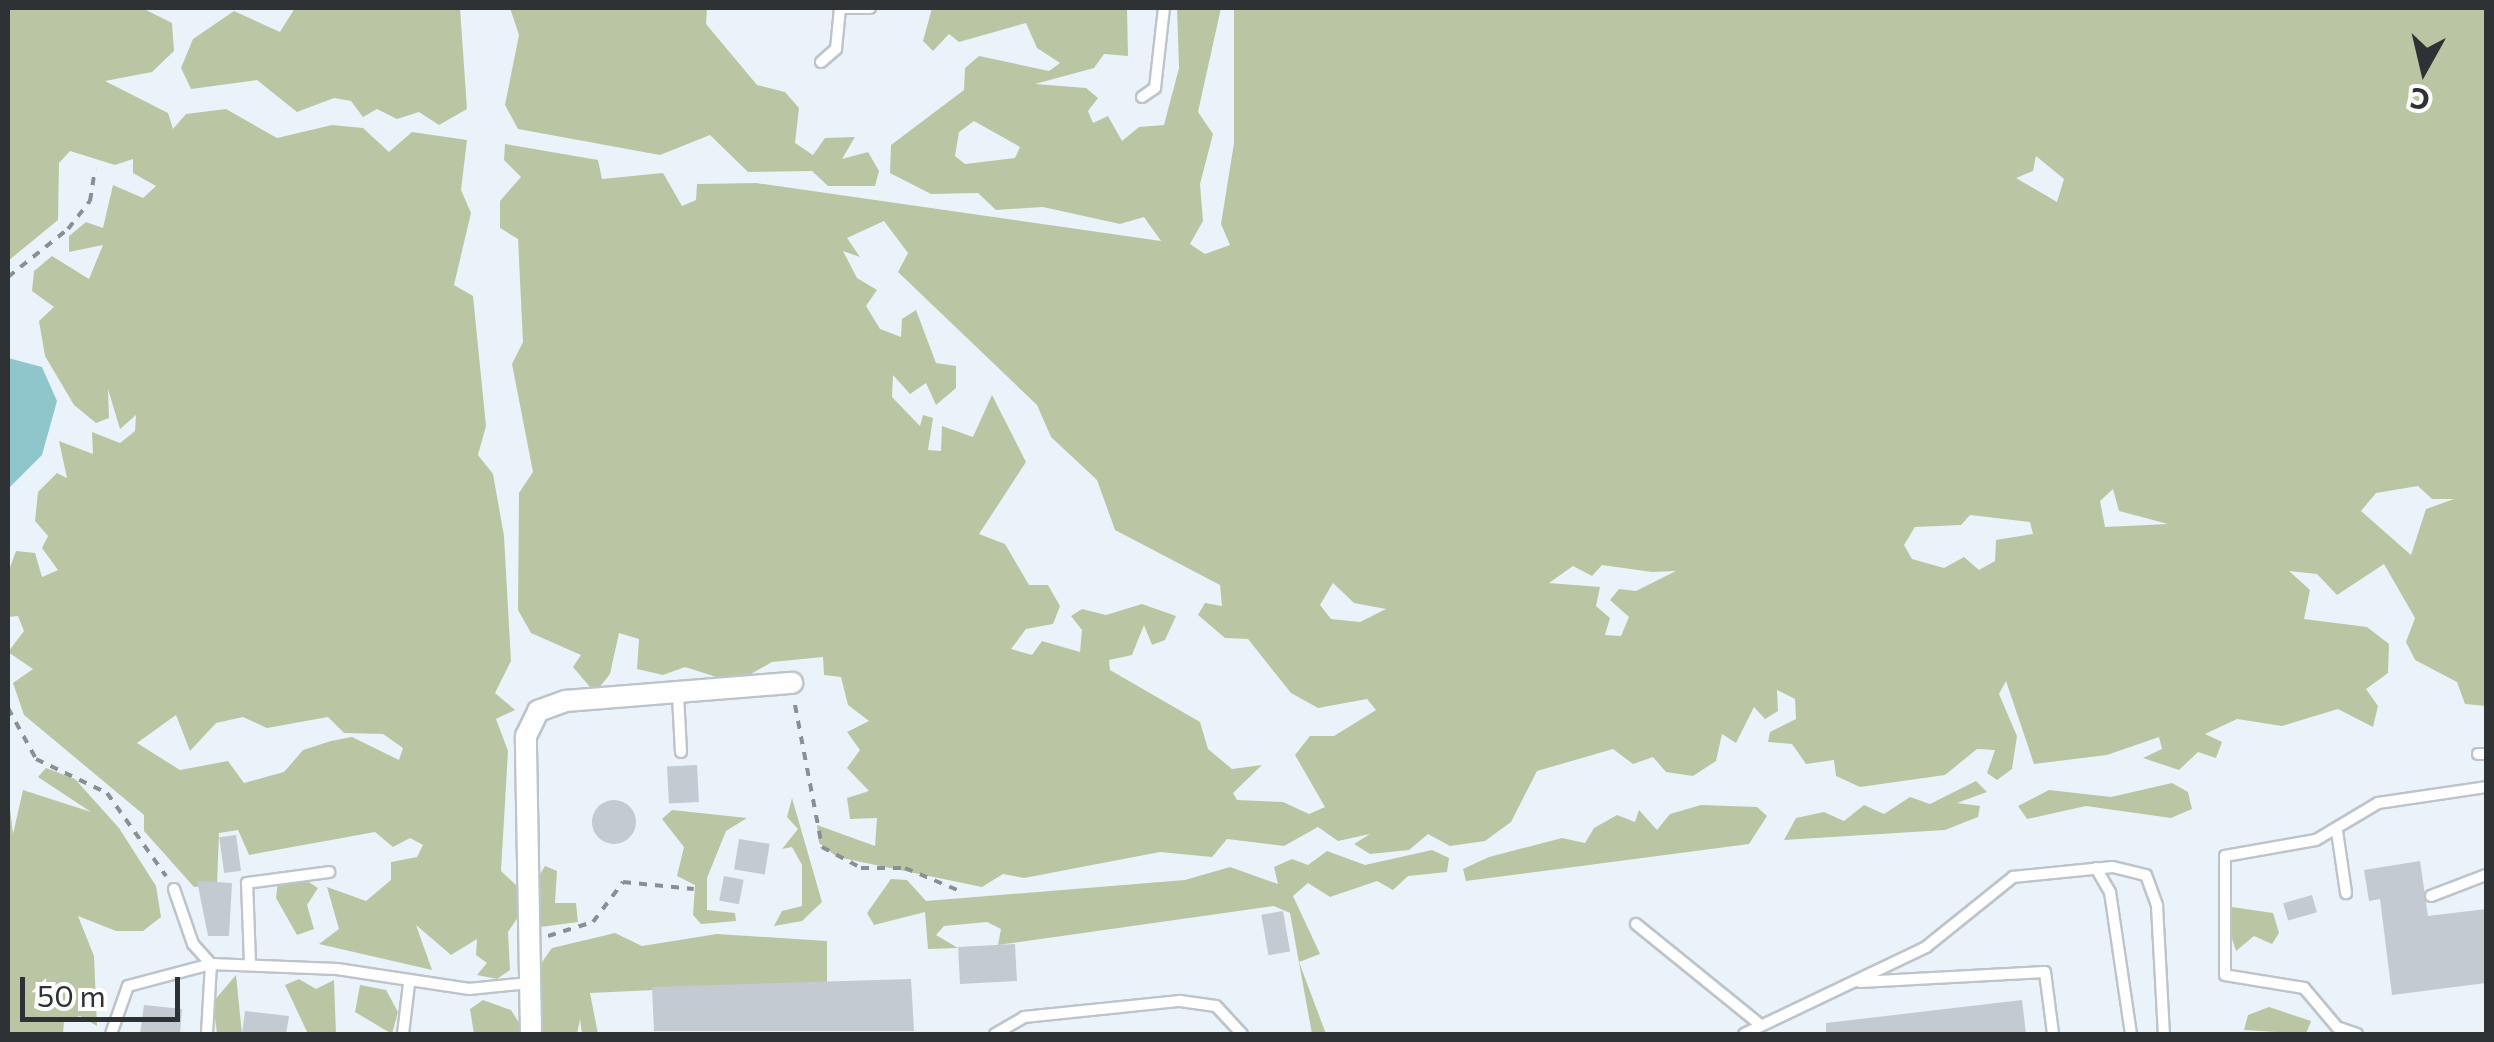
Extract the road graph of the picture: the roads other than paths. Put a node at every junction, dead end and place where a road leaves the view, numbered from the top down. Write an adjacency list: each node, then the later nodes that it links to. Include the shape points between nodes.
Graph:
1 (840, 8): 2 (lane); 4 (lane, via 836,49)
2 (870, 8)
3 (1164, 8): 5 (lane, via 1156,88)
4 (821, 62)
5 (1142, 97)
6 (792, 682): 7 (street)
7 (678, 695): 8 (lane); 20 (street, via 566,701 538,711 526,736)
8 (681, 752)
9 (2486, 786): 10 (lane, via 2378,802)
10 (2337, 831): 15 (lane); 34 (lane, via 2225,856 2219,932 2224,975 2304,988 2338,1028)
11 (2096, 868): 21 (lane, via 2012,877 1926,947); 32 (lane, via 2110,892); 33 (lane, via 2146,875 2165,954)
12 (329, 872): 18 (lane, via 247,883)
13 (2486, 875): 16 (lane)
14 (174, 888): 19 (lane, via 192,944)
15 (2346, 894)
16 (2431, 896)
17 (1636, 924): 23 (lane)
18 (250, 963): 19 (lane); 22 (lane)
19 (211, 964): 24 (lane, via 128,986); 25 (lane)
20 (529, 983): 22 (lane); 27 (street)
21 (1846, 983): 23 (lane); 31 (lane, via 2045,972)
22 (409, 984): 26 (lane)
23 (1757, 1022): 30 (lane)
24 (111, 1034)
25 (207, 1034)
26 (403, 1034)
27 (531, 1034)
28 (995, 1034): 29 (lane, via 1024,1018 1180,1001 1216,1006)
29 (1242, 1034)
30 (1744, 1034)
31 (2053, 1034)
32 (2131, 1034)
33 (2164, 1034)
34 (2357, 1034)

